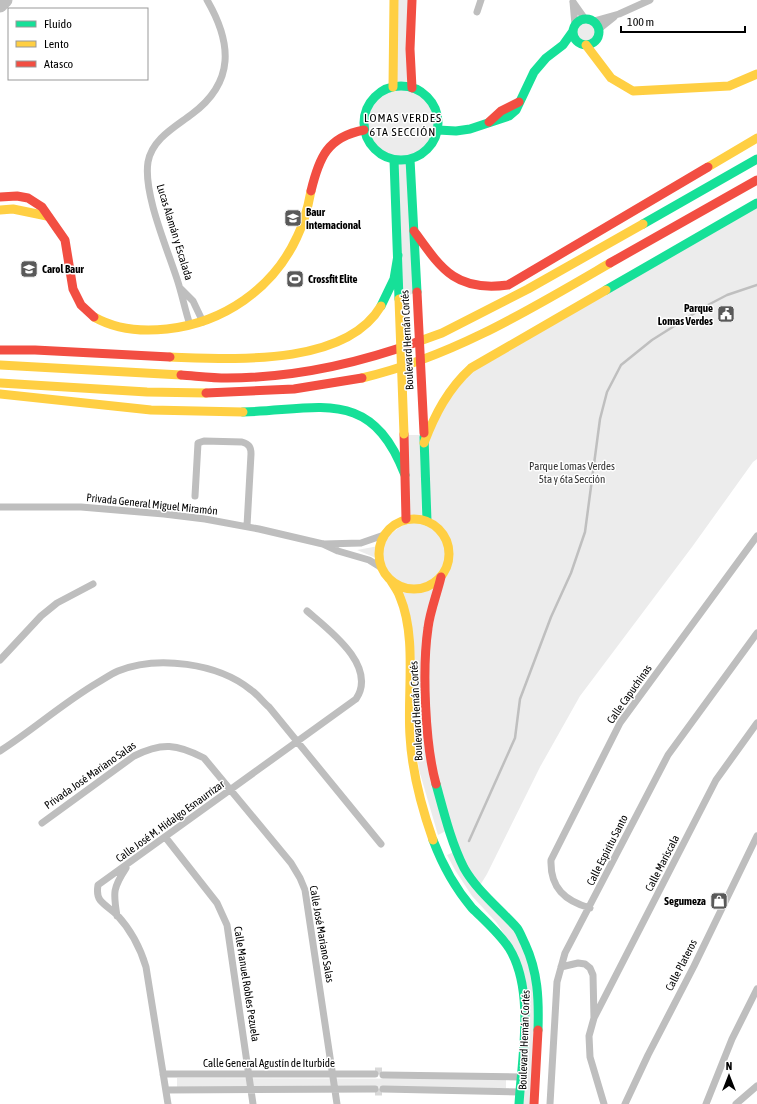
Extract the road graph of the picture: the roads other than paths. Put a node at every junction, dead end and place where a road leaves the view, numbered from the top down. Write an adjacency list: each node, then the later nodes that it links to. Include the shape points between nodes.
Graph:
1 (207, 0): 30 (street, Lucas Alamán y Escalada, via 224,36 225,60 221,83 210,100 171,128 157,143 148,161 148,181 153,203)
2 (394, 0): 15 (main road)
3 (412, 0): 16 (main road)
4 (481, 0): 7 (street)
5 (650, 0): 8 (street)
6 (573, 1): 8 (street); 9 (street)
7 (477, 12)
8 (592, 23): 9 (main road, via 579,21); 10 (main road, via 599,33)
9 (574, 28): 11 (main road, via 574,37); 12 (main road)
10 (596, 41): 11 (main road); 13 (main road)
11 (582, 43): 12 (main road); 13 (main road)
12 (563, 44): 18 (main road, via 534,72 519,102 501,111 489,122 463,130)
13 (599, 62): 14 (main road, via 610,79 622,88 633,91 729,86)
14 (757, 74)
15 (393, 87): 16 (main road); 17 (main road, via 380,93 370,103 364,116)
16 (412, 88): 18 (main road, via 424,94 433,104 438,116)
17 (364, 130): 22 (main road, via 370,144 380,154); 31 (main road, via 342,137 328,148 317,172 298,236 276,270 253,295 228,311)
18 (438, 130): 20 (main road, via 428,148)
19 (757, 138): 28 (main road, via 508,285 479,288 463,283 432,257)
20 (410, 159): 22 (main road); 28 (main road, Boulevard Hernán Cortés)
21 (757, 159): 34 (main road, via 528,289 442,333 356,362 281,375 227,378)
22 (394, 160): 29 (main road, Boulevard Hernán Cortés)
23 (757, 180): 35 (main road, via 527,310 437,354 391,371 281,391 221,394)
24 (0, 197): 27 (main road, via 12,195 33,199)
25 (757, 203): 37 (main road, via 471,368 446,396 432,421)
26 (0, 210): 27 (main road, via 13,209)
27 (47, 216): 32 (main road, via 62,233 66,243 71,281 78,301 92,316 120,330 166,330)
28 (414, 231): 37 (main road, Boulevard Hernán Cortés, bridge)
29 (398, 255): 33 (main road, via 390,292 367,325 337,344 312,350 229,358); 38 (main road, Boulevard Hernán Cortés, bridge)
30 (181, 289): 31 (street, Lucas Alamán y Escalada, via 193,301); 32 (street, Lucas Alamán y Escalada)
31 (203, 322): 32 (main road)
32 (190, 325)
33 (0, 350)
34 (0, 365)
35 (0, 383)
36 (0, 394): 38 (main road, via 171,411 338,409 358,414 381,431 391,442)
37 (424, 443): 42 (main road, Boulevard Hernán Cortés)
38 (405, 476): 41 (main road, Boulevard Hernán Cortés)
39 (195, 496): 43 (street, via 198,443 248,443 251,454)
40 (0, 507): 43 (street, Privada General Miguel Miramón, via 81,507 164,514)
41 (406, 519): 42 (main road); 44 (main road, via 390,528)
42 (427, 521): 50 (main road, via 441,530 448,545 448,562)
43 (247, 526): 46 (street, Privada General Miguel Miramón)
44 (384, 535): 47 (street, Privada General Miguel Miramón); 49 (main road, via 378,552)
45 (757, 536): 69 (street, Calle Capuchinas, via 620,723 551,860 550,871 562,894 574,904)
46 (323, 544): 47 (street, Privada General Miguel Miramón); 48 (street, Privada General Miguel Miramón)
47 (352, 544): 48 (street)
48 (350, 554): 49 (street, Privada General Miguel Miramón, via 369,560)
49 (382, 568): 51 (main road)
50 (441, 577): 51 (main road, via 428,586 413,589); 61 (main road, Boulevard Hernán Cortés, via 428,626 426,708 432,771)
51 (391, 581): 64 (main road, Boulevard Hernán Cortés, via 401,599 407,628 410,742 415,778)
52 (93, 584): 55 (street, via 57,603 41,616)
53 (307, 611): 57 (street, Calle José M. Hidalgo Esnaurrizar, via 353,656 362,676 362,686 356,699)
54 (757, 633): 69 (street, Calle Espíritu Santo, via 668,755)
55 (0, 660)
56 (757, 723): 73 (street, Calle Mariscala, via 716,780)
57 (298, 742): 58 (street, via 251,690 231,678 202,667 166,663 144,664 118,671 81,692); 59 (street, Calle José M. Hidalgo Esnaurrizar); 65 (street)
58 (0, 752)
59 (231, 790): 60 (street, Privada José Mariano Salas, via 204,758 174,746 158,746 134,756); 63 (street, Calle José M. Hidalgo Esnaurrizar); 78 (street, Calle José Mariano Salas, via 291,863 305,890)
60 (42, 823)
61 (450, 835): 64 (main road); 66 (main road, Boulevard Hernán Cortés)
62 (757, 836): 96 (street, Calle Plateros)
63 (166, 838): 68 (street, Calle José M. Hidalgo Esnaurrizar); 77 (street, Calle Manuel Robles Pezuela, via 224,915)
64 (434, 841): 67 (main road, Boulevard Hernán Cortés)
65 (381, 844)
66 (456, 850): 67 (main road); 93 (main road, Boulevard Hernán Cortés, via 465,870 518,930 533,961 539,1004)
67 (440, 856): 80 (main road, Boulevard Hernán Cortés, via 459,890 504,940 518,968 522,985 523,1013)
68 (128, 866): 70 (street, via 116,883 114,900); 70 (street, Calle José M. Hidalgo Esnaurrizar, via 101,882 98,889 101,901)
69 (590, 908): 71 (street, Calle Espíritu Santo)
70 (117, 916): 76 (street, Calle José M. Hidalgo Esnaurrizar, via 140,948 146,967)
71 (560, 967): 73 (street, via 578,963 590,968 593,975); 94 (street, Calle Espíritu Santo)
72 (757, 989): 97 (street, via 732,1039)
73 (594, 1018): 95 (street, via 590,1036 590,1057)
74 (375, 1073): 78 (street, Calle General Agustín de Iturbide)
75 (383, 1073): 79 (street)
76 (163, 1074): 77 (street, Calle General Agustín de Iturbide); 84 (street, Calle José M. Hidalgo Esnaurrizar)
77 (249, 1074): 78 (street, Calle General Agustín de Iturbide); 85 (street, Calle Manuel Robles Pezuela)
78 (334, 1074): 82 (street, Calle José Mariano Salas)
79 (409, 1075): 80 (street); 83 (street)
80 (521, 1077): 88 (main road, Boulevard Hernán Cortés)
81 (757, 1086): 98 (street)
82 (336, 1089): 85 (street); 86 (street); 91 (street, Calle José Mariano Salas)
83 (409, 1089): 87 (street); 88 (street)
84 (166, 1090): 85 (street); 89 (street, Calle José M. Hidalgo Esnaurrizar)
85 (251, 1090): 90 (street, Calle Manuel Robles Pezuela)
86 (375, 1090)
87 (383, 1090)
88 (520, 1092): 92 (main road, Boulevard Hernán Cortés)
89 (168, 1104)
90 (253, 1104)
91 (338, 1104)
92 (519, 1104)
93 (534, 1104)
94 (550, 1104)
95 (604, 1104)
96 (626, 1104)
97 (706, 1104)
98 (736, 1104)

